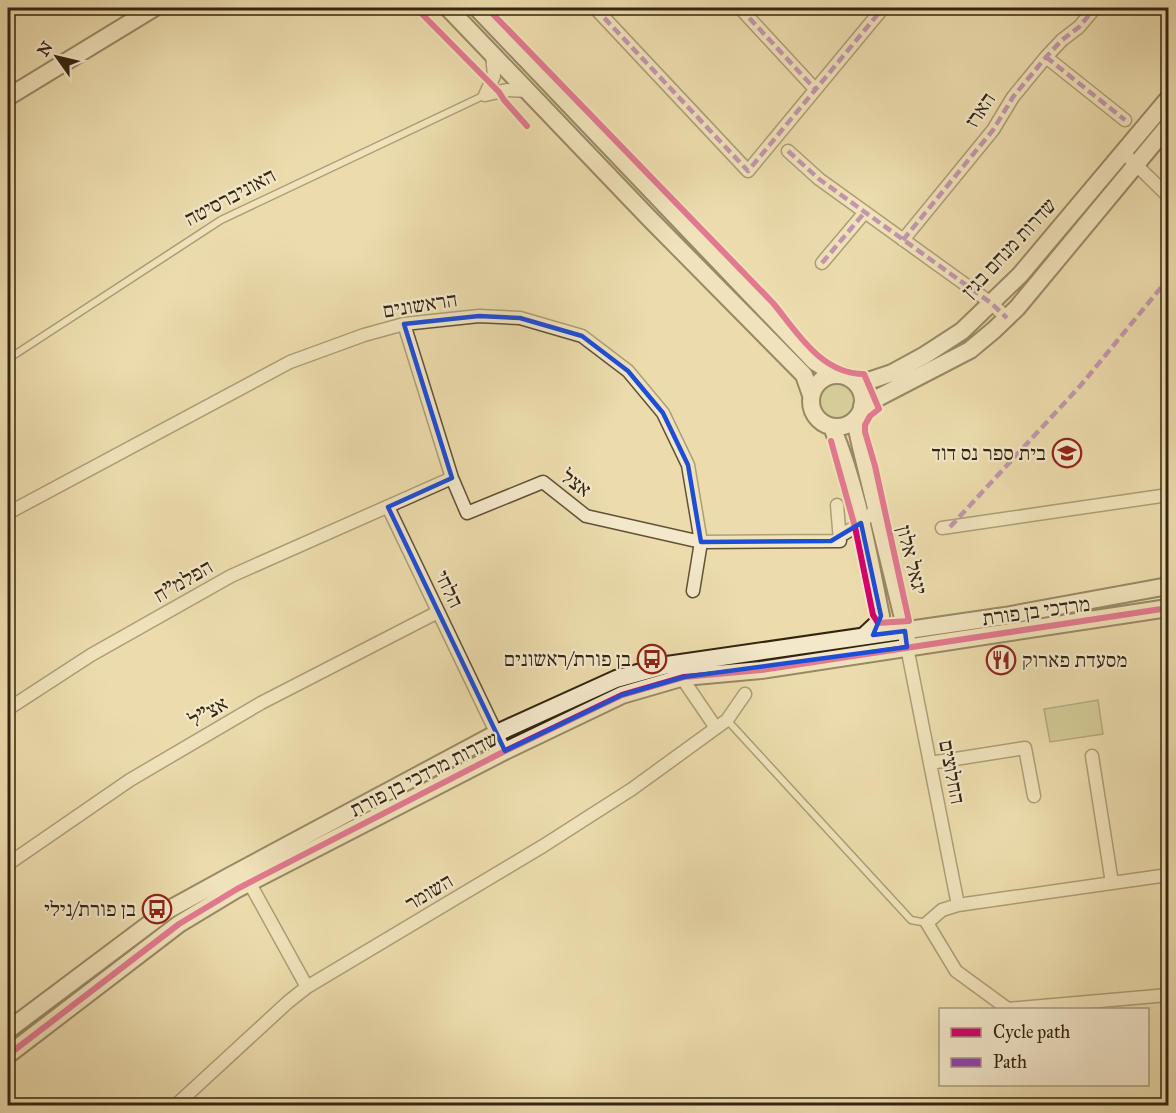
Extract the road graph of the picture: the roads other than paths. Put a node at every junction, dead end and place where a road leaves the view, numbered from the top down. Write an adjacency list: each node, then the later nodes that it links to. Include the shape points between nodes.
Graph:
1 (154, 8): 13 (street)
2 (448, 8): 8 (street)
3 (477, 8): 28 (street, via 815,362)
4 (595, 8): 10 (street, via 748,171)
5 (740, 8): 10 (street)
6 (883, 8): 10 (street)
7 (1095, 8): 9 (street, הארז)
8 (492, 54): 11 (street); 12 (street, via 494,76)
9 (1046, 57): 15 (street); 22 (street, הארז, via 1013,97 993,130)
10 (815, 89)
11 (527, 91): 12 (street, האוניברסיטה); 29 (street, via 804,375)
12 (485, 95): 27 (lane, האוניברסיטה, via 221,220)
13 (8, 97)
14 (1168, 99): 18 (street, שדרות מנחם בגין)
15 (1125, 120)
16 (1168, 126): 19 (street, שדרות מנחם בגין)
17 (788, 151): 21 (street)
18 (1124, 153): 19 (street); 24 (street, שדרות מנחם בגין, via 1020,275)
19 (1137, 164): 20 (street); 25 (street, שדרות מנחם בגין)
20 (1168, 196)
21 (865, 212): 22 (street); 23 (street)
22 (903, 240): 24 (street)
23 (822, 263)
24 (991, 303): 25 (street); 28 (street, שדרות מנחם בגין, via 962,331 905,366 868,381)
25 (1007, 318): 30 (street, שדרות מנחם בגין, via 969,350)
26 (404, 324): 32 (street); 37 (street, הראשונים, via 290,363); 41 (street, הראשונים, via 479,316 519,318 582,336 628,371 663,412 688,465)
27 (8, 358)
28 (844, 377): 29 (street, via 826,377); 30 (street, via 861,391)
29 (811, 395): 31 (street, via 817,419)
30 (861, 410): 31 (street, via 848,424); 36 (street, יגאל אלון, via 858,434)
31 (832, 427): 38 (street, יגאל אלון)
32 (452, 478): 35 (street); 41 (street, אצל, via 467,513 543,482 586,516)
33 (1168, 495): 39 (street)
34 (837, 505): 40 (street)
35 (388, 507): 45 (street, הלחי); 50 (street, הפלמ"ח, via 231,576 91,655)
36 (876, 510): 38 (street); 47 (street, יגאל אלון)
37 (8, 513)
38 (861, 523): 40 (street); 46 (street, יגאל אלון, via 881,616)
39 (942, 528)
40 (840, 536): 41 (street, via 840,541)
41 (701, 542): 43 (street, הראשונים)
42 (1168, 586): 47 (street)
43 (693, 591)
44 (1168, 608): 47 (street, מרדכי בן פורת)
45 (438, 612): 53 (street, הלחי); 58 (street, אצ"ל, via 261,703 130,780)
46 (864, 636): 47 (street, שדרות מרדכי בן פורת); 53 (street, שדרות מרדכי בן פורת, via 667,665 616,679)
47 (906, 639): 48 (street, שדרות מרדכי בן פורת, via 761,670); 56 (street, החלוצים)
48 (682, 678): 52 (street); 54 (street, שדרות מרדכי בן פורת, via 622,695)
49 (745, 694): 51 (street, השומר)
50 (8, 709)
51 (727, 720): 52 (street, השומר); 63 (lane, via 911,920)
52 (716, 728): 64 (street, השומר, via 632,789 543,846)
53 (497, 733): 54 (street, הלחי); 68 (street, שדרות מרדכי בן פורת, via 168,910)
54 (505, 751): 60 (street, שדרות מרדכי בן פורת)
55 (1092, 756): 61 (street)
56 (930, 763): 57 (street, via 1025,748); 62 (street, החלוצים)
57 (1034, 796)
58 (8, 864)
59 (1168, 875): 61 (street)
60 (249, 882): 64 (street); 69 (street, שדרות מרדכי בן פורת, via 179,924)
61 (1112, 883): 62 (street)
62 (958, 905): 63 (street, via 942,910)
63 (927, 923): 66 (street, via 956,971)
64 (307, 987): 70 (street, השומר)
65 (1168, 995): 67 (street)
66 (1007, 1008)
67 (1019, 1008)
68 (8, 1030)
69 (8, 1055)
70 (175, 1106)

